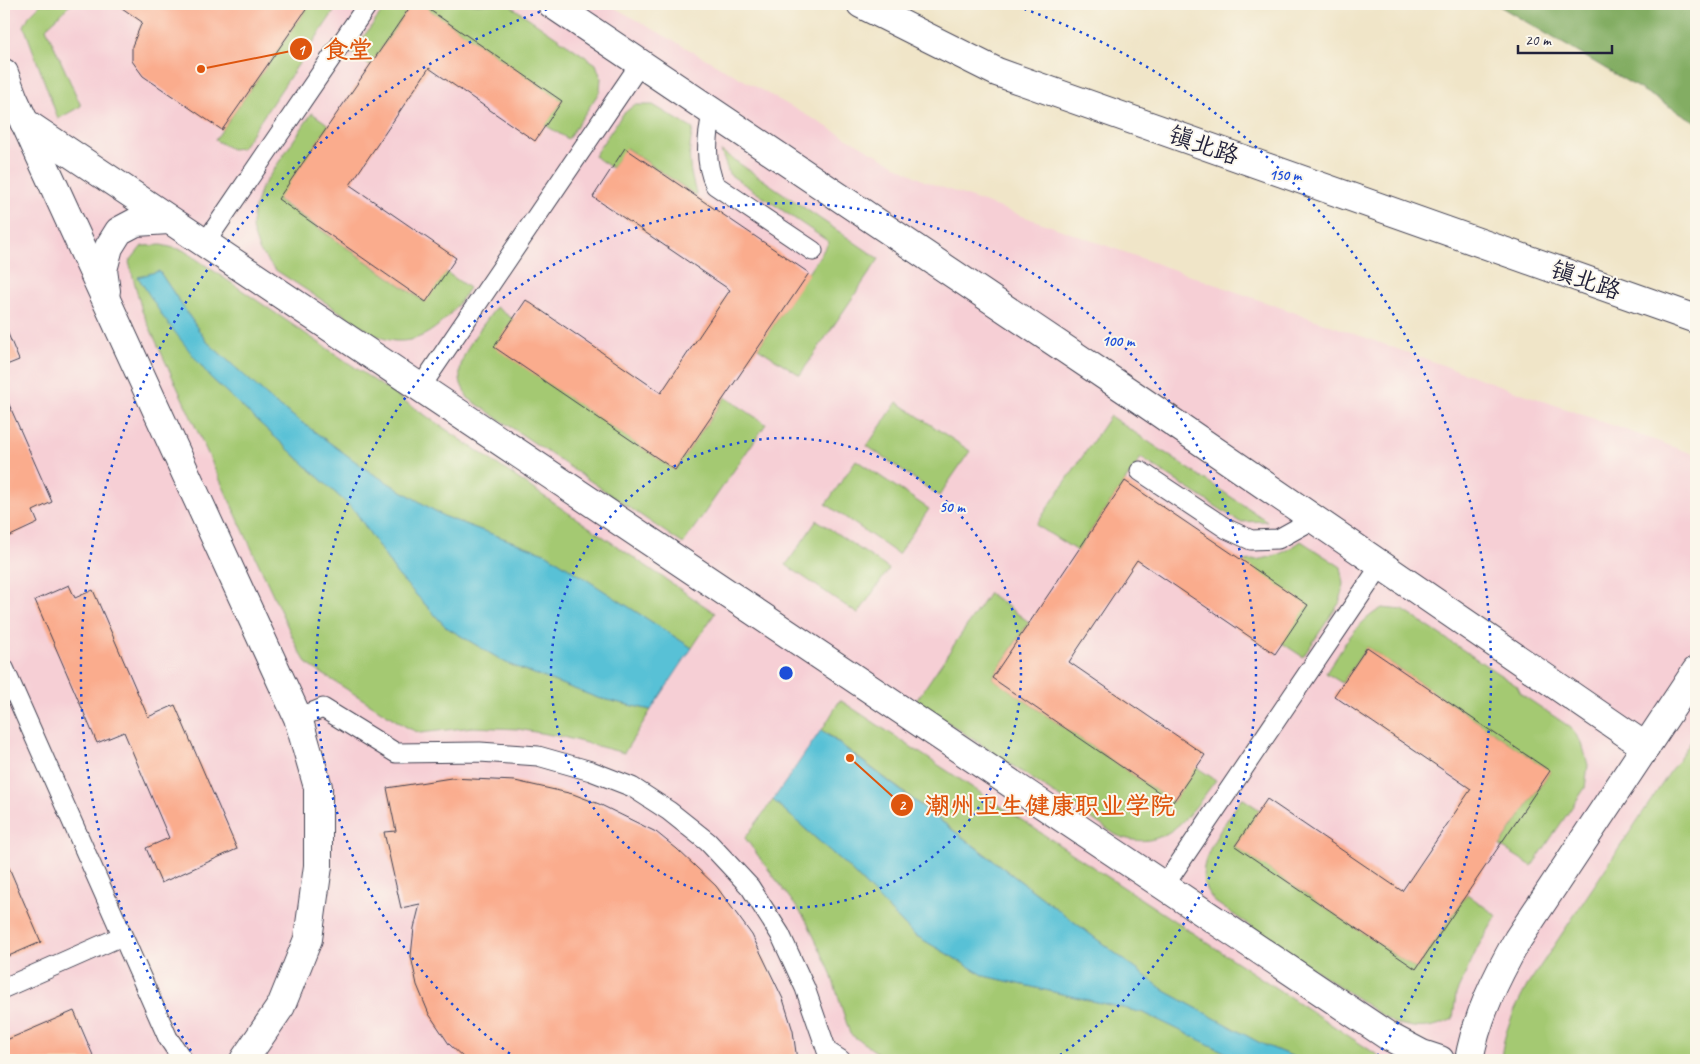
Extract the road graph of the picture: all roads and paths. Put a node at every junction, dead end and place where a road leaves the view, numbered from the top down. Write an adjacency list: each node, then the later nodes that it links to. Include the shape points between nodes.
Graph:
1 (368, 4): 9 (lane)
2 (552, 4): 4 (street)
3 (861, 4): 12 (street, 镇北路, via 997,72)
4 (640, 64): 6 (street); 13 (lane)
5 (4, 73): 7 (street)
6 (712, 113): 10 (lane, via 707,143 708,169 715,185); 15 (street)
7 (24, 122): 8 (street); 11 (street)
8 (170, 220): 9 (street); 11 (street, via 136,222 119,231 109,247 103,270)
9 (204, 243): 13 (street)
10 (813, 251)
11 (109, 304): 19 (street)
12 (1696, 319)
13 (420, 388): 21 (street)
14 (1140, 471): 15 (lane, via 1227,529 1251,540 1278,539)
15 (1314, 519): 16 (street)
16 (1381, 565): 20 (street); 21 (lane)
17 (4, 668): 22 (lane)
18 (1696, 671): 20 (street)
19 (298, 718): 25 (street, via 318,787 318,866 308,940 281,1006); 26 (lane, via 323,708 396,753 480,752 538,756 632,787 708,842 750,887 780,934 805,988 827,1051)
20 (1646, 747): 28 (street, via 1518,939 1494,982 1474,1036)
21 (1164, 886): 27 (street, via 1388,1036)
22 (122, 936): 23 (lane); 24 (lane, via 168,1038)
23 (4, 988)
24 (183, 1060)
25 (244, 1060)
26 (841, 1060)
27 (1440, 1060)
28 (1469, 1060)

